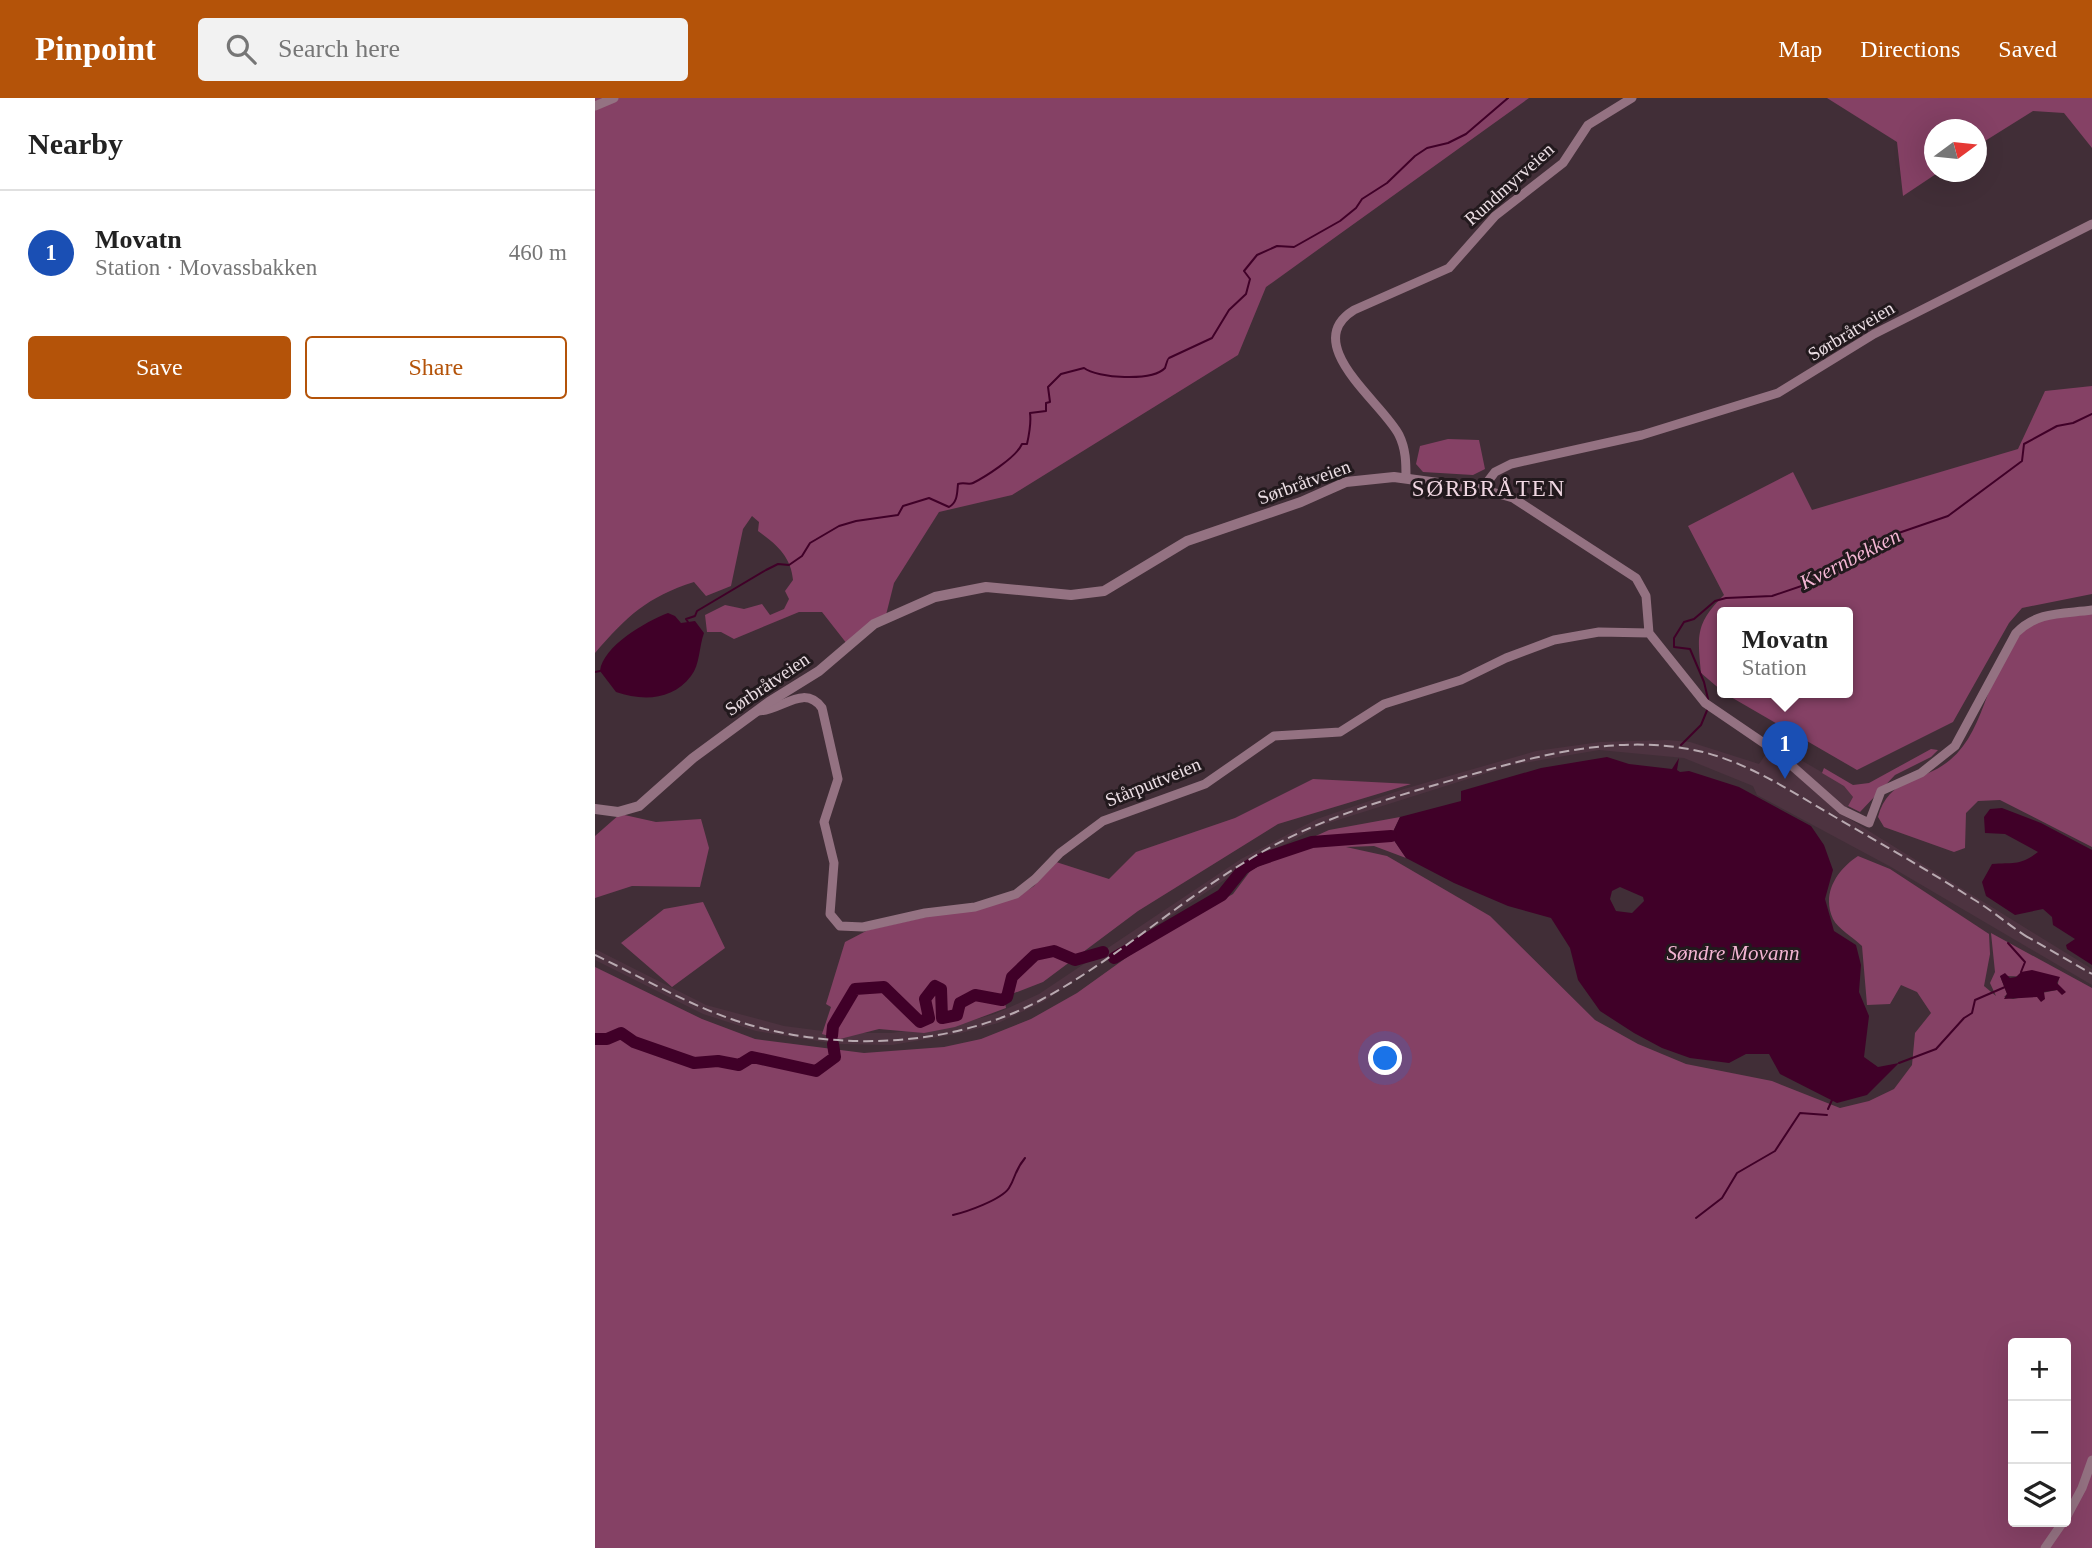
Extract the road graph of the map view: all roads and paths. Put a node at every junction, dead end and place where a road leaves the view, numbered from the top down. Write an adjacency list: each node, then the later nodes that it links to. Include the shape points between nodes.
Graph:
1 (614, 98): 3 (street)
2 (1632, 98): 5 (street, Rundmyrveien, via 1588,125 1563,163 1495,216 1449,268 1354,310 1338,324 1338,355 1397,432 1405,454)
3 (595, 106)
4 (2092, 224): 6 (street, Sørbråtveien, via 1874,334 1778,393 1642,435 1511,464 1495,472)
5 (1406, 478): 6 (street, Sørbråtveien); 9 (street, Sørbråtveien, via 1339,484 1301,502 1187,541 1104,591 1071,595 986,587 935,597 883,618 811,677)
6 (1482, 489): 8 (street, via 1513,498 1630,572 1646,596)
7 (2092, 610): 8 (street, via 2041,616 2024,624 1955,746 1921,773 1881,791 1869,823 1842,810 1765,743 1707,704)
8 (1650, 633): 9 (street, Stårputtveien, via 1599,632 1554,640 1461,680 1384,704 1340,732 1273,736 1205,784 1103,821 1016,894 975,907 856,928 840,926 830,914 834,863 824,822 838,779 822,708 804,696)
9 (758, 711): 10 (street, Sørbråtveien, via 693,758 639,806 618,812)
10 (595, 810)
11 (2092, 1460): 12 (street)
12 (2071, 1508)
13 (2059, 1527): 14 (street)
14 (2045, 1548)

